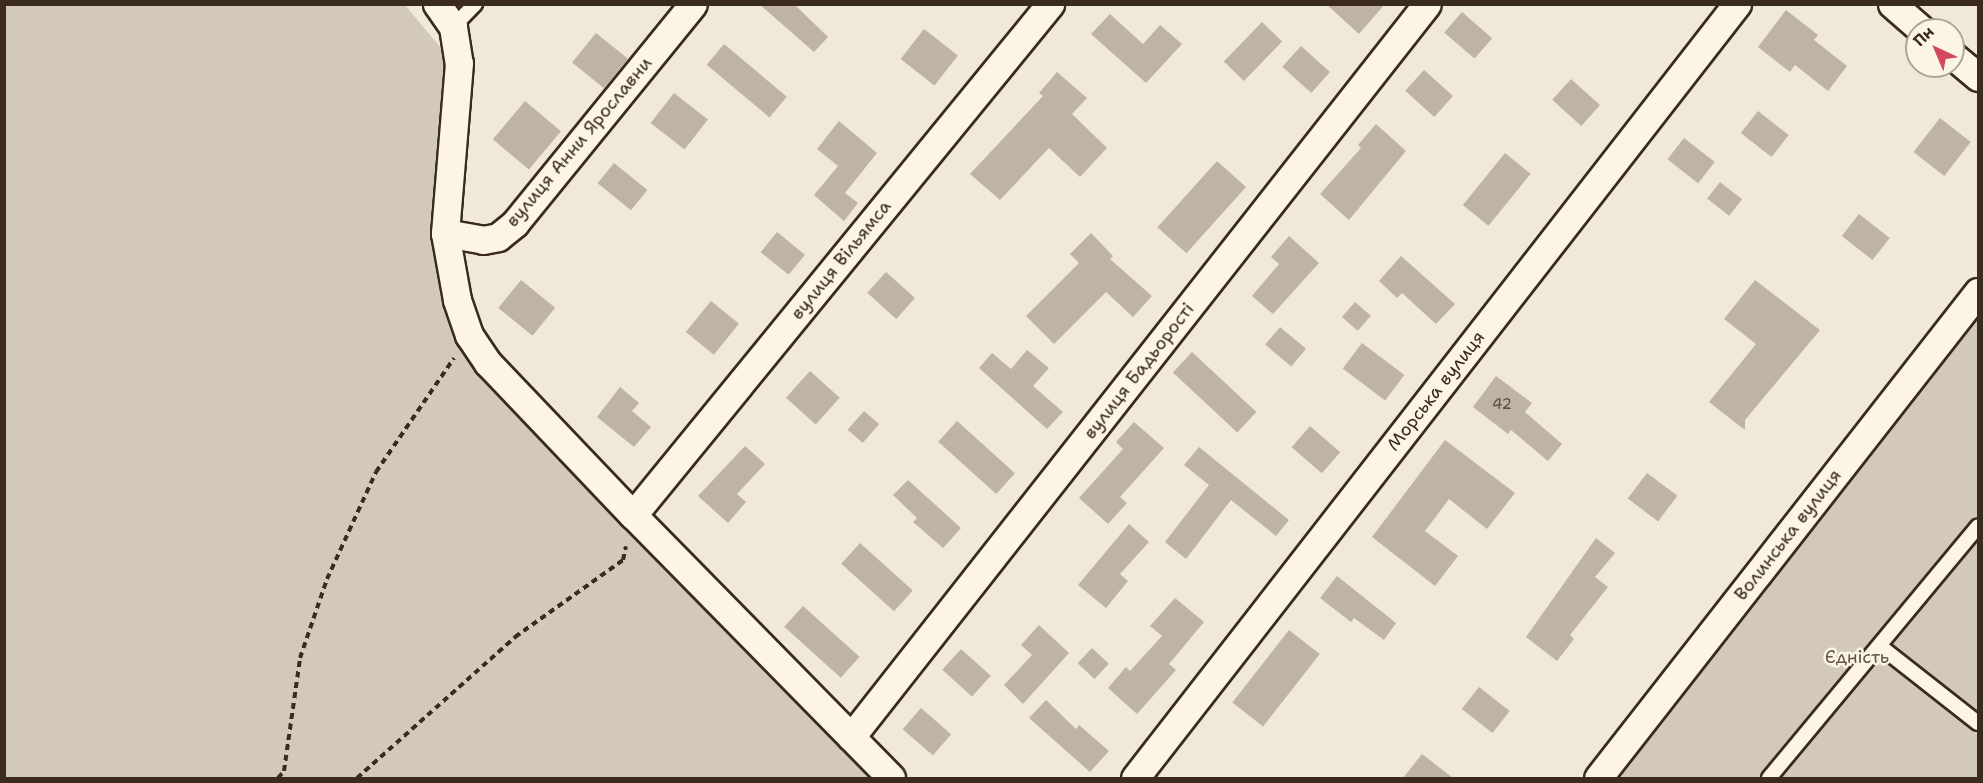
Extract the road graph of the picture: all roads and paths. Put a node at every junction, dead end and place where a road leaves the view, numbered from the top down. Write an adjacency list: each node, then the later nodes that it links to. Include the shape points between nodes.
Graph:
1 (437, 4): 9 (street)
2 (475, 4): 9 (lane)
3 (693, 4): 12 (street, вулиця Анни Ярославни, via 514,223 498,237 483,240)
4 (1050, 4): 15 (street, вулиця Вільямса)
5 (1427, 4): 19 (street, вулиця Бадьорості)
6 (1737, 4): 23 (street, Морська вулиця)
7 (1892, 4): 8 (street)
8 (1908, 18)
9 (453, 27): 12 (street, via 459,63)
10 (1965, 66): 11 (street)
11 (1978, 77)
12 (446, 233): 14 (street, via 457,300)
13 (1978, 292): 24 (street, Волинська вулиця)
14 (470, 336): 15 (street, via 488,363); 20 (path, via 376,472 344,539 300,658 284,771)
15 (633, 515): 19 (street); 21 (path, via 623,560 515,637)
16 (1978, 526): 17 (lane)
17 (1881, 647): 18 (lane); 25 (lane)
18 (1978, 723)
19 (851, 737): 22 (street)
20 (278, 778)
21 (357, 778)
22 (891, 778)
23 (1135, 778)
24 (1598, 778)
25 (1769, 778)

